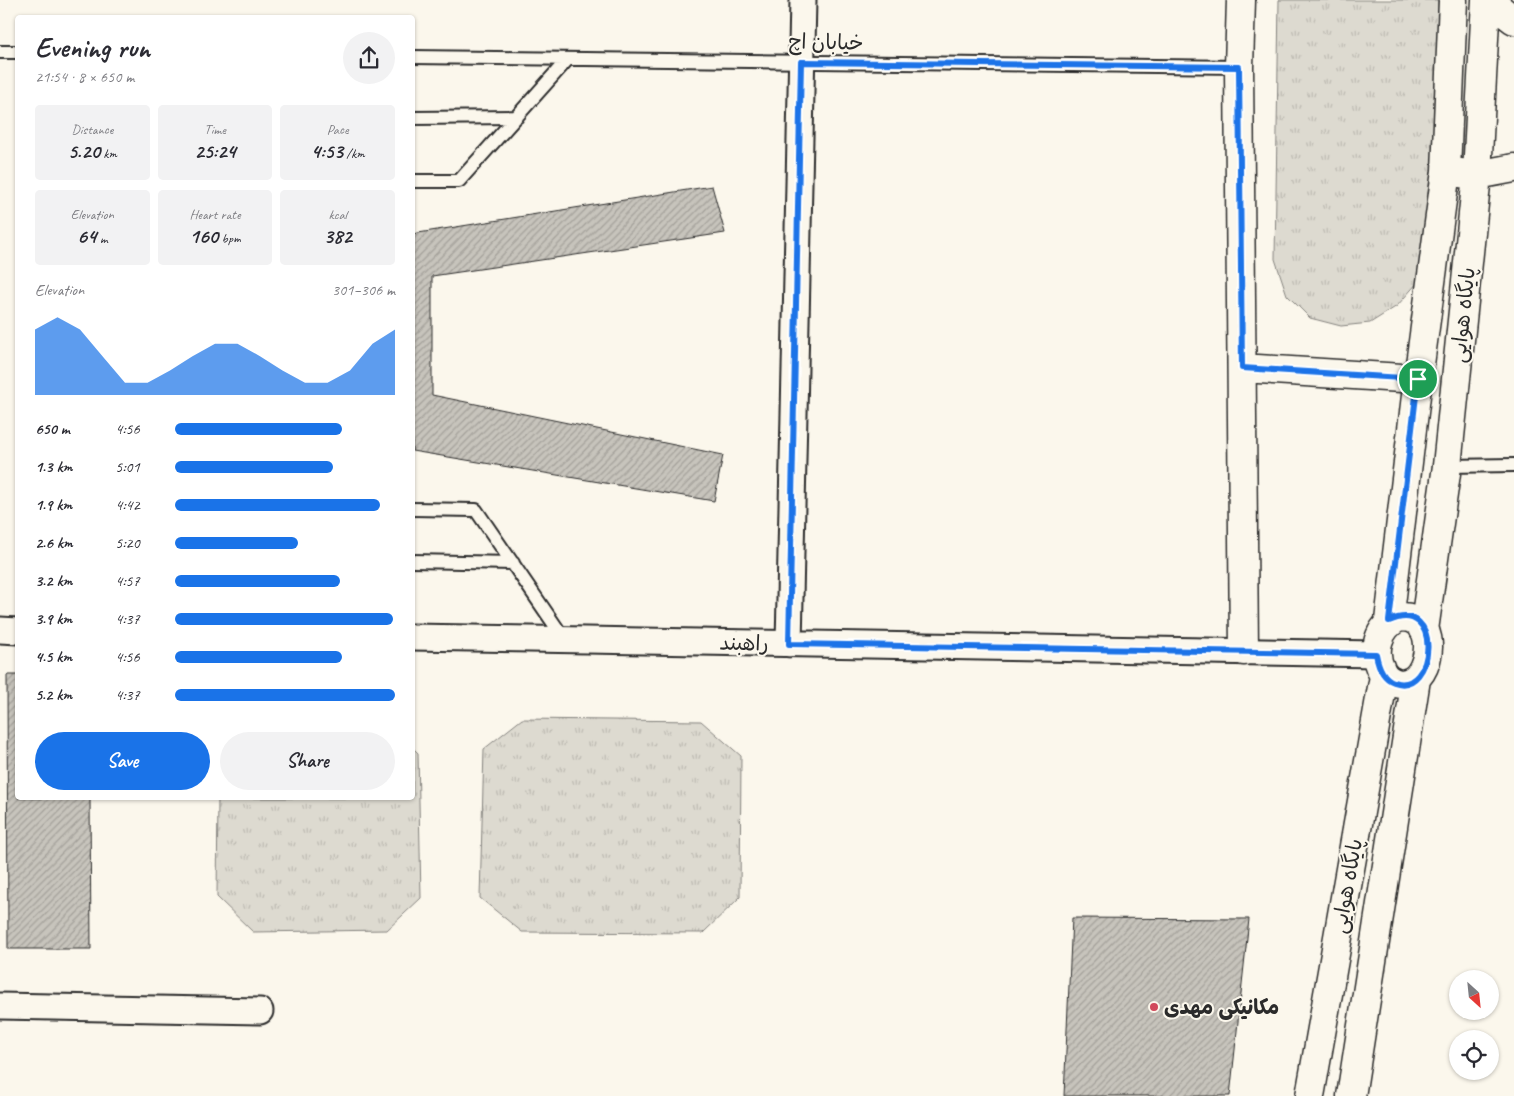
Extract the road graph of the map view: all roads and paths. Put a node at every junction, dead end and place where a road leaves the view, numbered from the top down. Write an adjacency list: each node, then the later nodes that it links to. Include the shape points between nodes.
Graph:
1 (803, 0): 10 (street)
2 (1241, 0): 11 (main road)
3 (1453, 0): 15 (main road, پایگاه هوایی)
4 (1487, 0): 5 (main road); 16 (main road, پایگاه هوایی)
5 (1514, 20)
6 (0, 52): 7 (lane)
7 (15, 52)
8 (415, 57): 9 (lane, خیابان اچ)
9 (568, 59): 10 (lane, خیابان اچ); 12 (lane)
10 (801, 62): 11 (lane, خیابان اچ); 31 (street)
11 (1239, 67): 18 (main road)
12 (517, 117): 13 (lane); 17 (lane, via 459,182)
13 (415, 118)
14 (1514, 168): 16 (main road)
15 (1446, 171): 16 (main road); 19 (main road, پایگاه هوایی)
16 (1477, 175): 21 (main road, پایگاه هوایی)
17 (415, 181)
18 (1242, 368): 19 (main road); 32 (main road)
19 (1418, 379): 25 (main road, پایگاه هوایی)
20 (1514, 464): 21 (lane)
21 (1447, 466): 27 (main road, پایگاه هوایی)
22 (415, 509): 24 (lane, via 476,510)
23 (415, 561): 24 (lane)
24 (513, 563): 30 (lane)
25 (1389, 621): 27 (main road, via 1409,618); 33 (main road, via 1377,642)
26 (0, 630): 28 (street)
27 (1424, 630): 34 (main road, via 1428,650)
28 (15, 631)
29 (415, 637): 30 (street, راهبند)
30 (565, 640): 31 (street, راهبند)
31 (789, 644): 32 (street, راهبند)
32 (1244, 651): 33 (street, راهبند)
33 (1380, 665): 34 (main road, via 1391,682 1408,683); 37 (main road, پایگاه هوایی)
34 (1416, 678): 38 (main road, پایگاه هوایی)
35 (0, 1006): 36 (street)
36 (260, 1011)
37 (1310, 1096)
38 (1351, 1096)

